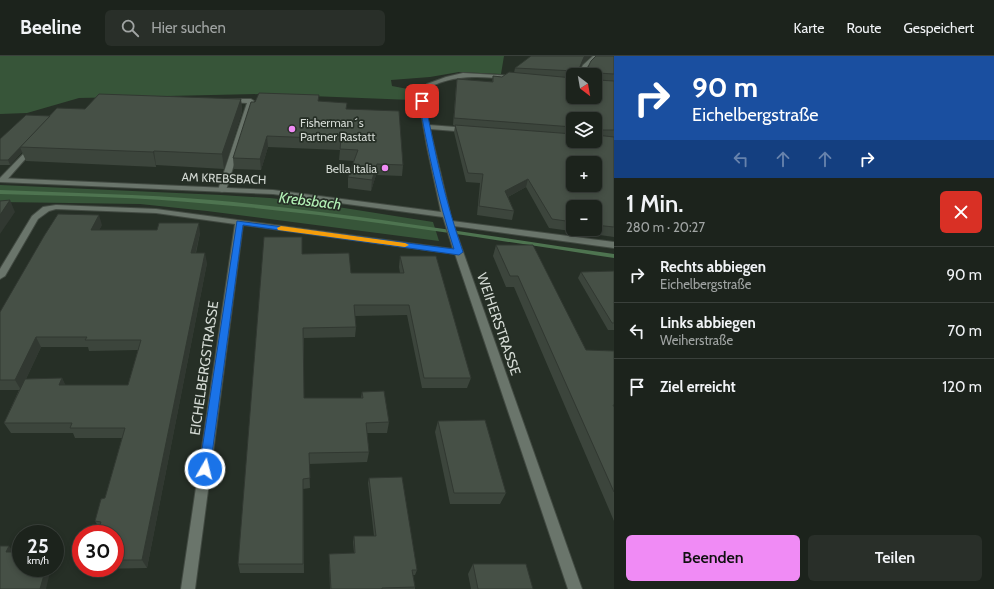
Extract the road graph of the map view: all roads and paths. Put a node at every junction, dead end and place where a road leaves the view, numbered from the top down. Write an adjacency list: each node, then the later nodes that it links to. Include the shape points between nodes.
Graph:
1 (596, 56): 2 (street)
2 (585, 68)
3 (520, 78): 5 (street, WEIHERSTRASSE, via 463,75 436,81 425,90 422,101)
4 (221, 101): 9 (street, via 251,101)
5 (426, 127): 6 (street); 11 (street, WEIHERSTRASSE)
6 (478, 130)
7 (38, 142): 8 (street)
8 (1, 180): 9 (street, AM KREBSBACH)
9 (222, 190): 11 (street, AM KREBSBACH, via 307,195)
10 (239, 222): 13 (street); 14 (street, via 130,209 46,209 39,213); 15 (street, EICHELBERGSTRASSE)
11 (450, 225): 12 (street, AM KREBSBACH); 13 (street, WEIHERSTRASSE)
12 (614, 245)
13 (459, 252): 16 (street, WEIHERSTRASSE)
14 (0, 276)
15 (188, 589)
16 (575, 589)

